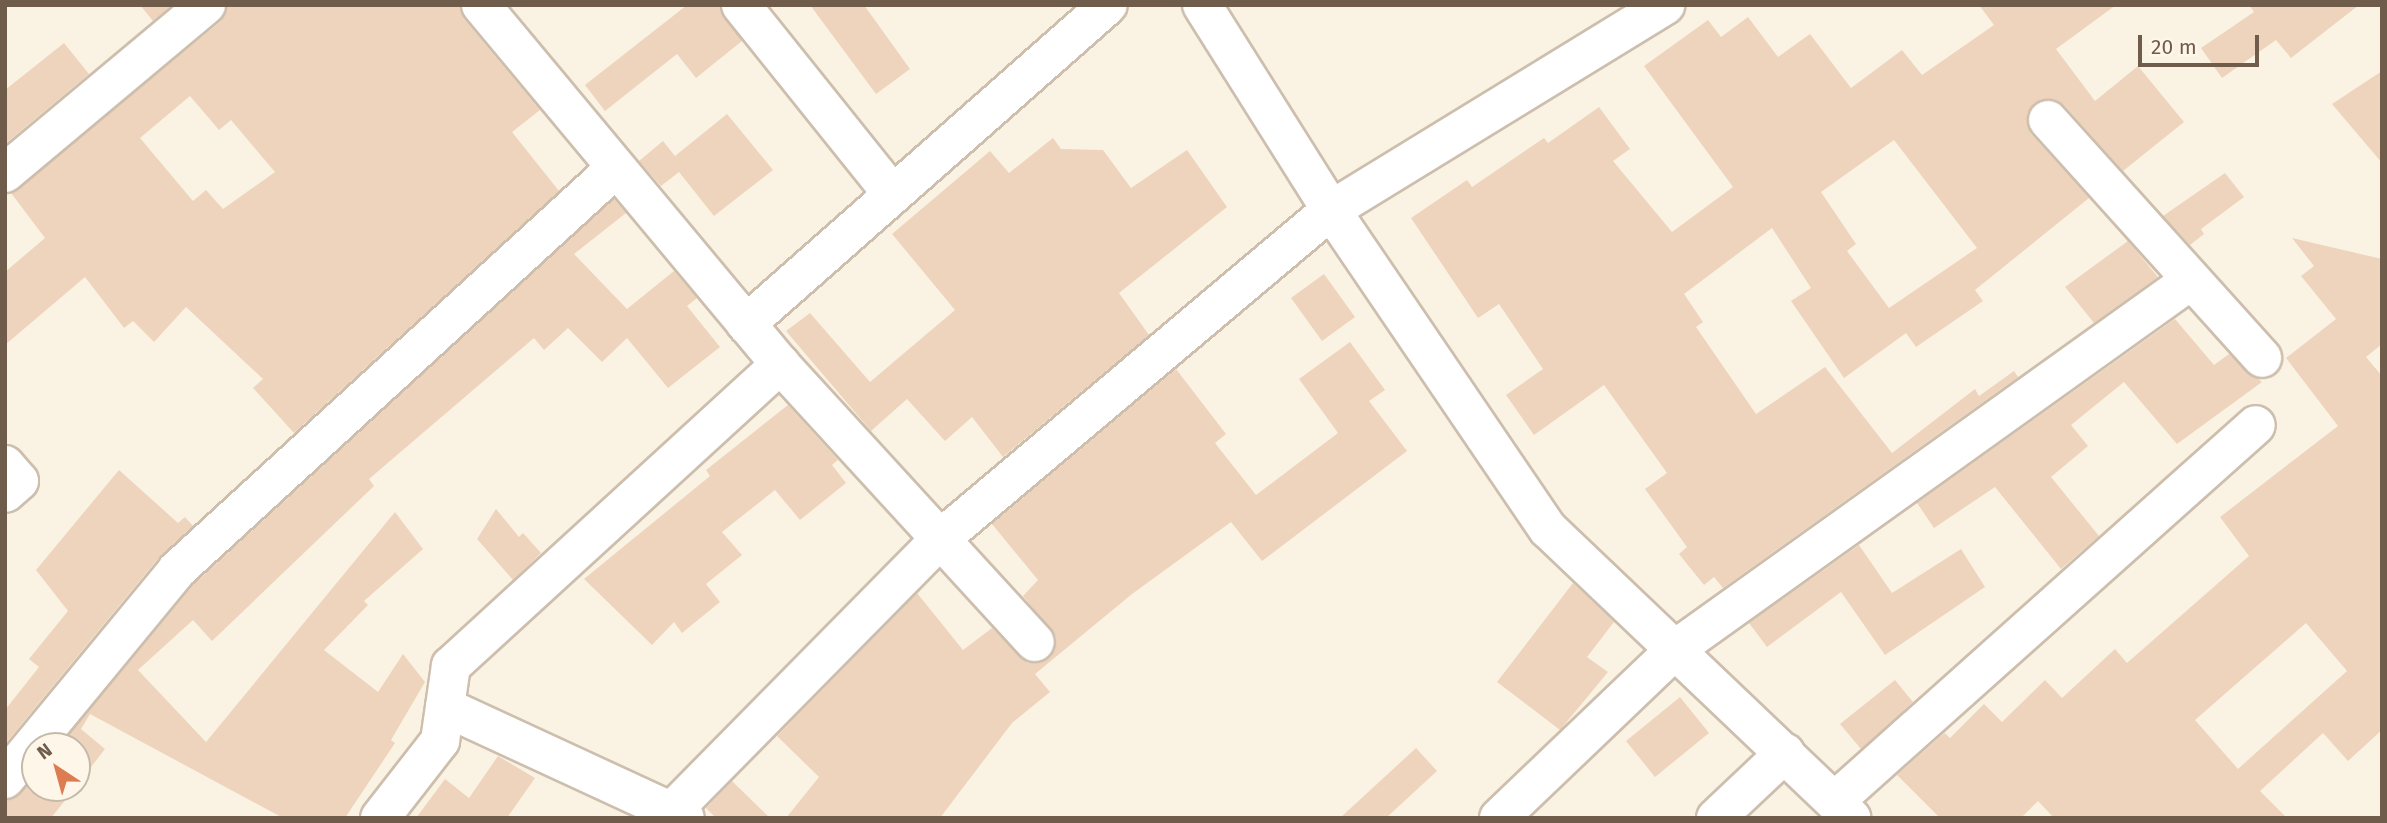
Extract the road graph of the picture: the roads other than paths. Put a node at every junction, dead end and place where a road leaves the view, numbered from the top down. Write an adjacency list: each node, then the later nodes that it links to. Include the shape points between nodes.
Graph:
1 (206, 5): 9 (street)
2 (481, 5): 8 (street)
3 (741, 5): 10 (street)
4 (1108, 5): 10 (street)
5 (1202, 5): 11 (street)
6 (1665, 5): 11 (street)
7 (2048, 120): 12 (street)
8 (616, 168): 13 (street); 24 (street, via 177,570)
9 (5, 173)
10 (893, 195): 13 (street)
11 (1331, 210): 19 (street); 21 (street, via 1548,529)
12 (2190, 281): 14 (street); 21 (street)
13 (746, 324): 15 (street)
14 (2262, 358)
15 (780, 364): 19 (street); 22 (street, via 451,666)
16 (2256, 425): 25 (street)
17 (5, 465): 18 (street, via 19,481)
18 (5, 493)
19 (938, 541): 20 (street); 26 (street)
20 (1035, 642)
21 (1677, 648): 23 (street); 28 (street)
22 (445, 707): 26 (street); 27 (street, via 440,741)
23 (1785, 753): 25 (street); 29 (street)
24 (5, 779)
25 (1843, 809)
26 (679, 814)
27 (380, 818)
28 (1499, 818)
29 (1716, 818)

